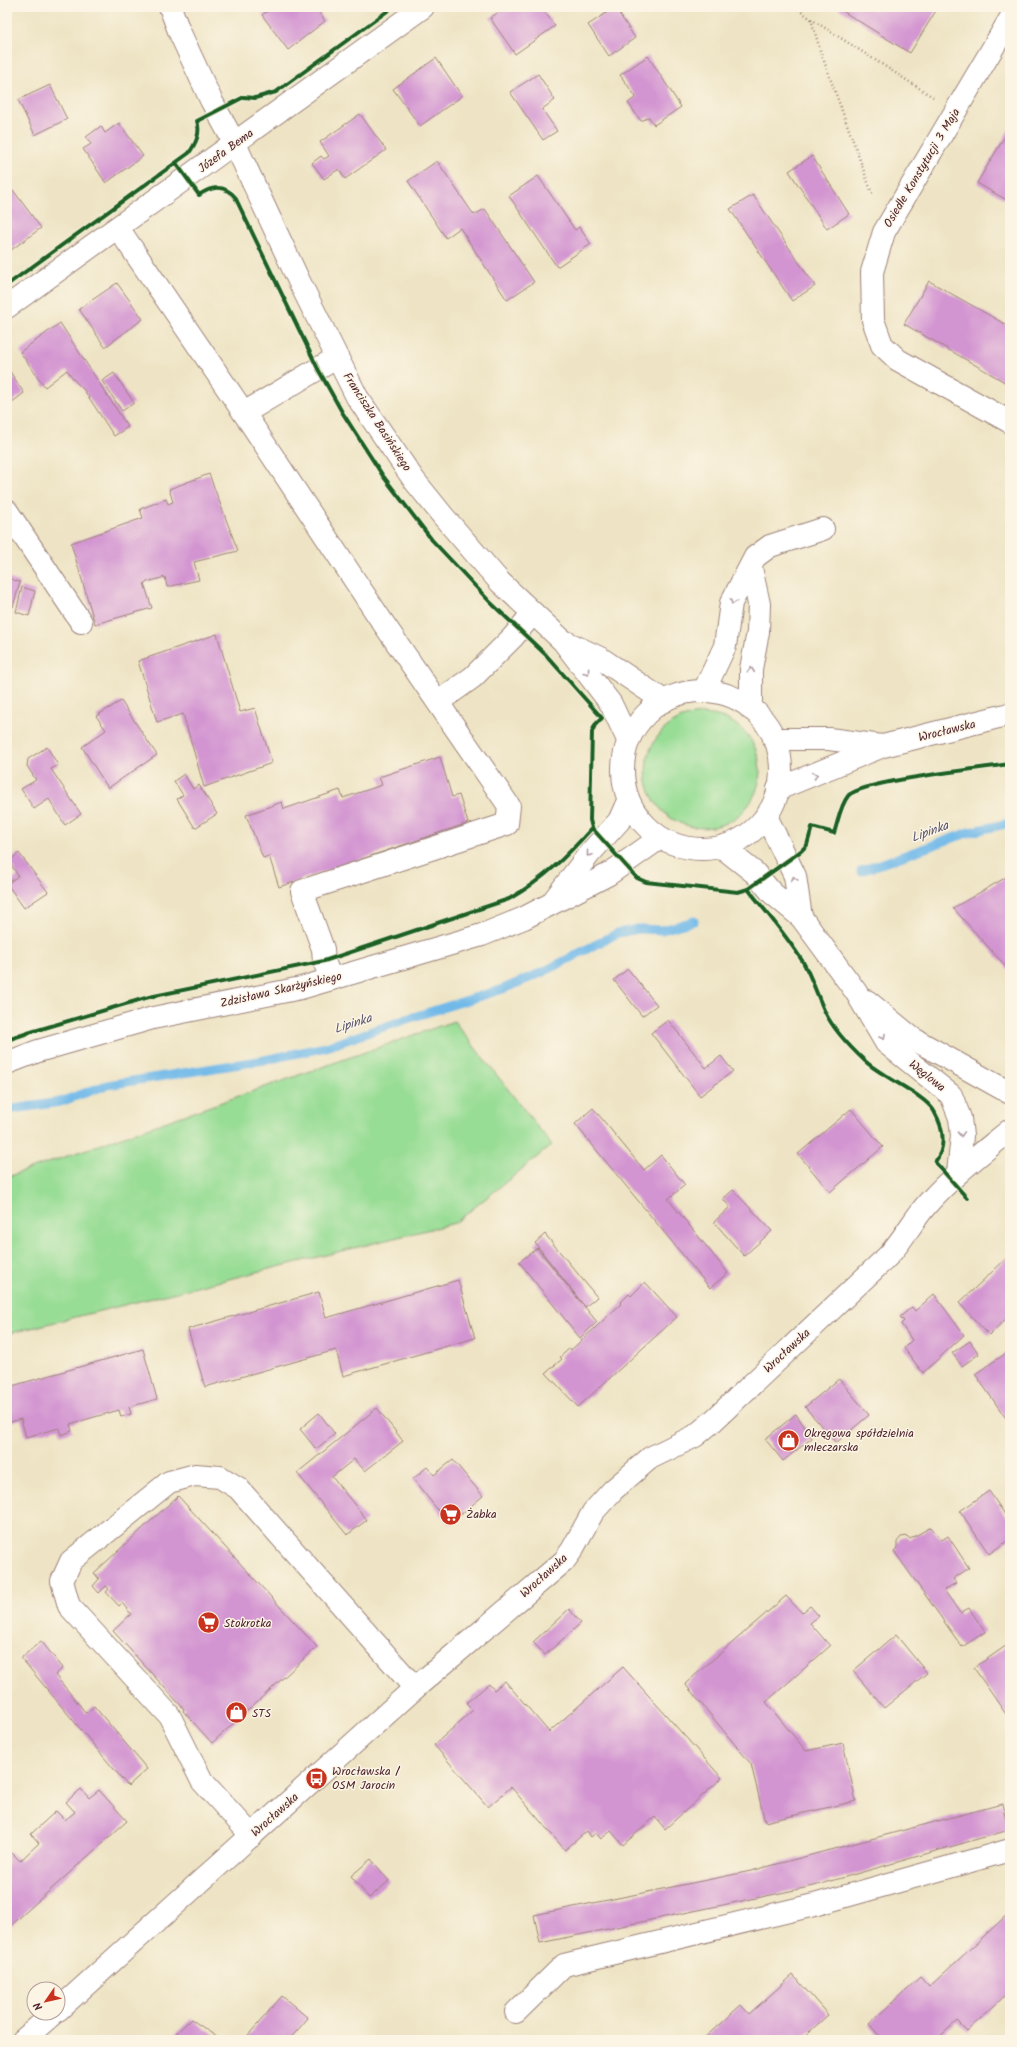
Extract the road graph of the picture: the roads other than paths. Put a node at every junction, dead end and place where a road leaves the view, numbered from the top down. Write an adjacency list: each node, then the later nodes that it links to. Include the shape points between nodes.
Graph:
1 (170, 7): 4 (street, Franciszka Basińskiego, via 178,31)
2 (423, 7): 4 (street, Józefa Bema)
3 (1010, 19): 9 (street, Osiedle Konstytucji 3 Maja, via 884,232 872,272 873,320 882,345 898,360)
4 (235, 144): 5 (street, Józefa Bema); 7 (street, Franciszka Basińskiego)
5 (118, 228): 6 (street, Józefa Bema); 8 (street)
6 (7, 307)
7 (336, 358): 8 (street); 13 (street, Franciszka Basińskiego, via 357,397 414,480 500,582)
8 (244, 413): 18 (street)
9 (1010, 422)
10 (7, 511): 14 (street)
11 (823, 529): 12 (street, via 770,546 755,557)
12 (751, 568): 16 (street, one-way to 16, via 742,579 731,603 725,646); 19 (street, one-way to 12, via 750,669 758,632 759,604)
13 (533, 613): 15 (street, Franciszka Basińskiego); 18 (street, via 473,677)
14 (81, 622)
15 (563, 641): 17 (street, Franciszka Basińskiego, via 600,658); 22 (street, Franciszka Basińskiego, one-way to 22, via 610,704)
16 (704, 691): 17 (street, via 683,693); 19 (street, via 730,696)
17 (664, 701): 22 (street, via 643,718)
18 (438, 702): 31 (street, via 509,806 507,824 302,891)
19 (751, 709): 21 (street, via 765,723)
20 (1010, 714): 23 (street, Wrocławska)
21 (774, 739): 23 (street, Wrocławska, via 829,739); 24 (street, via 780,763)
22 (628, 740): 25 (street, via 623,760 623,781)
23 (883, 746): 24 (street, Wrocławska, one-way to 23)
24 (778, 789): 26 (street, via 774,803)
25 (628, 801): 27 (street, via 641,821); 29 (street, Zdzisława Skarżyńskiego, one-way to 29, via 618,821)
26 (766, 816): 28 (street, via 739,840); 30 (street, Węglowa, one-way to 26, via 795,876)
27 (660, 838): 28 (street, via 686,848 700,850); 29 (street, Zdzisława Skarżyńskiego, via 609,874)
28 (722, 847): 30 (street, Węglowa, via 755,873 772,893)
29 (551, 904): 31 (street, Zdzisława Skarżyńskiego, via 482,935)
30 (801, 917): 32 (street, Węglowa)
31 (331, 979): 33 (street, Zdzisława Skarżyńskiego, via 301,988 153,1018 38,1051)
32 (856, 992): 34 (street, Węglowa, via 912,1038); 36 (street, Węglowa, one-way to 36, via 886,1043 951,1095 960,1118 962,1136)
33 (7, 1063)
34 (1010, 1093)
35 (1010, 1130): 36 (street, Wrocławska)
36 (958, 1173): 37 (street, Wrocławska, via 927,1204 903,1241 888,1256 703,1430 685,1442 650,1458 622,1482 593,1512 564,1561)
37 (415, 1688): 38 (street, Wrocławska); 38 (street, via 238,1488 220,1477 195,1475 169,1482 71,1561 62,1581 69,1606 169,1715 202,1781)
38 (252, 1836): 40 (street, Wrocławska)
39 (1010, 1850): 41 (street, via 814,1905 564,1965)
40 (66, 2003)
41 (516, 2012)
42 (45, 2021): 43 (street)
43 (23, 2040)

